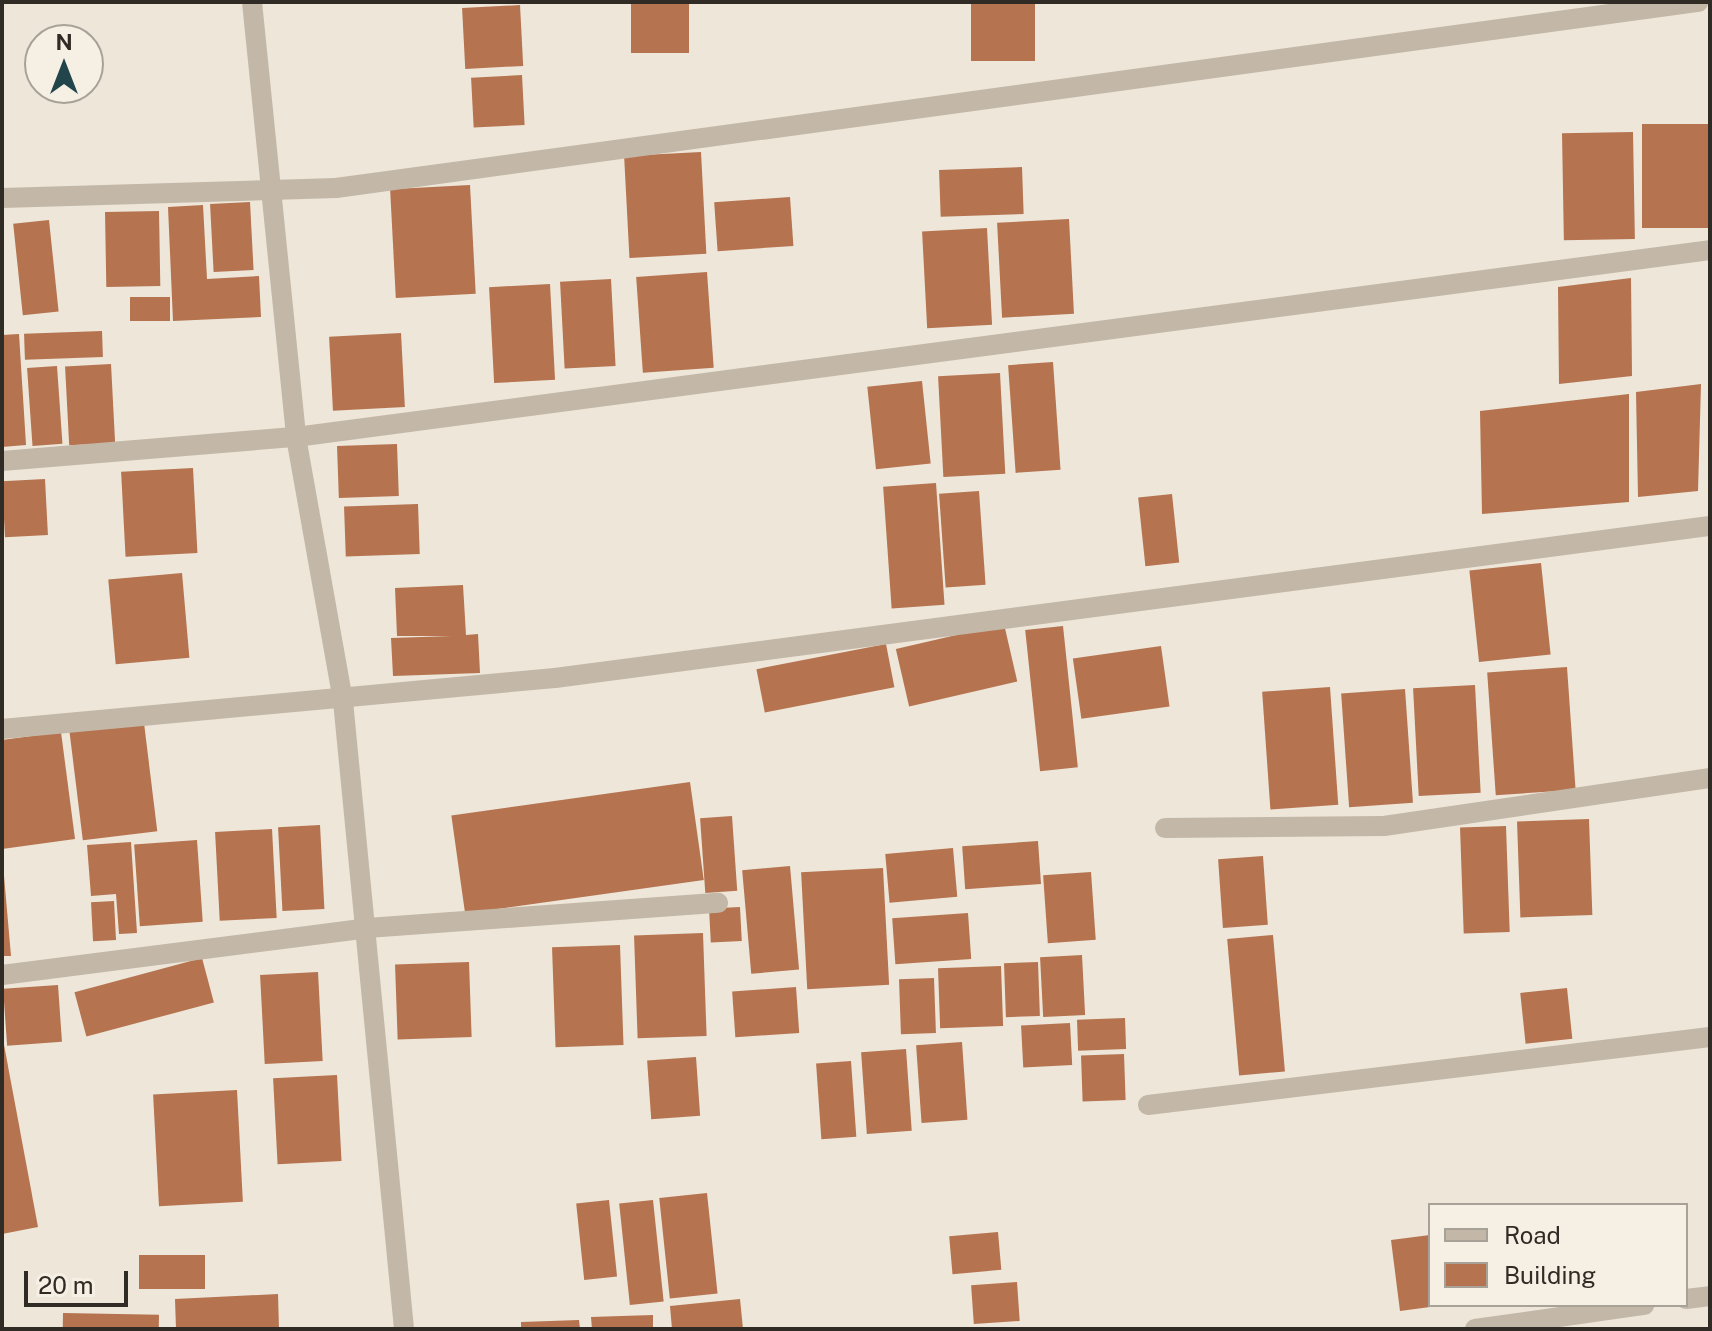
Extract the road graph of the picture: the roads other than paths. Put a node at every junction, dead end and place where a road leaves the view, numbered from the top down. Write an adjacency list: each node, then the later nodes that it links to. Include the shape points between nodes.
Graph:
1 (252, 2): 3 (street)
2 (1698, 2): 3 (street)
3 (276, 192): 4 (street); 6 (street)
4 (2, 198)
5 (1710, 250): 6 (street)
6 (296, 437): 7 (street); 9 (street)
7 (2, 461)
8 (1710, 526): 9 (street)
9 (343, 701): 10 (street); 14 (street)
10 (2, 729)
11 (1710, 778): 12 (street, via 1384,826)
12 (1165, 828)
13 (718, 903): 14 (street)
14 (367, 928): 15 (street); 21 (street)
15 (2, 975)
16 (1710, 1037): 17 (street)
17 (1148, 1105)
18 (1710, 1296): 19 (street)
19 (1688, 1299)
20 (1630, 1307): 22 (street)
21 (404, 1329)
22 (1475, 1329)

